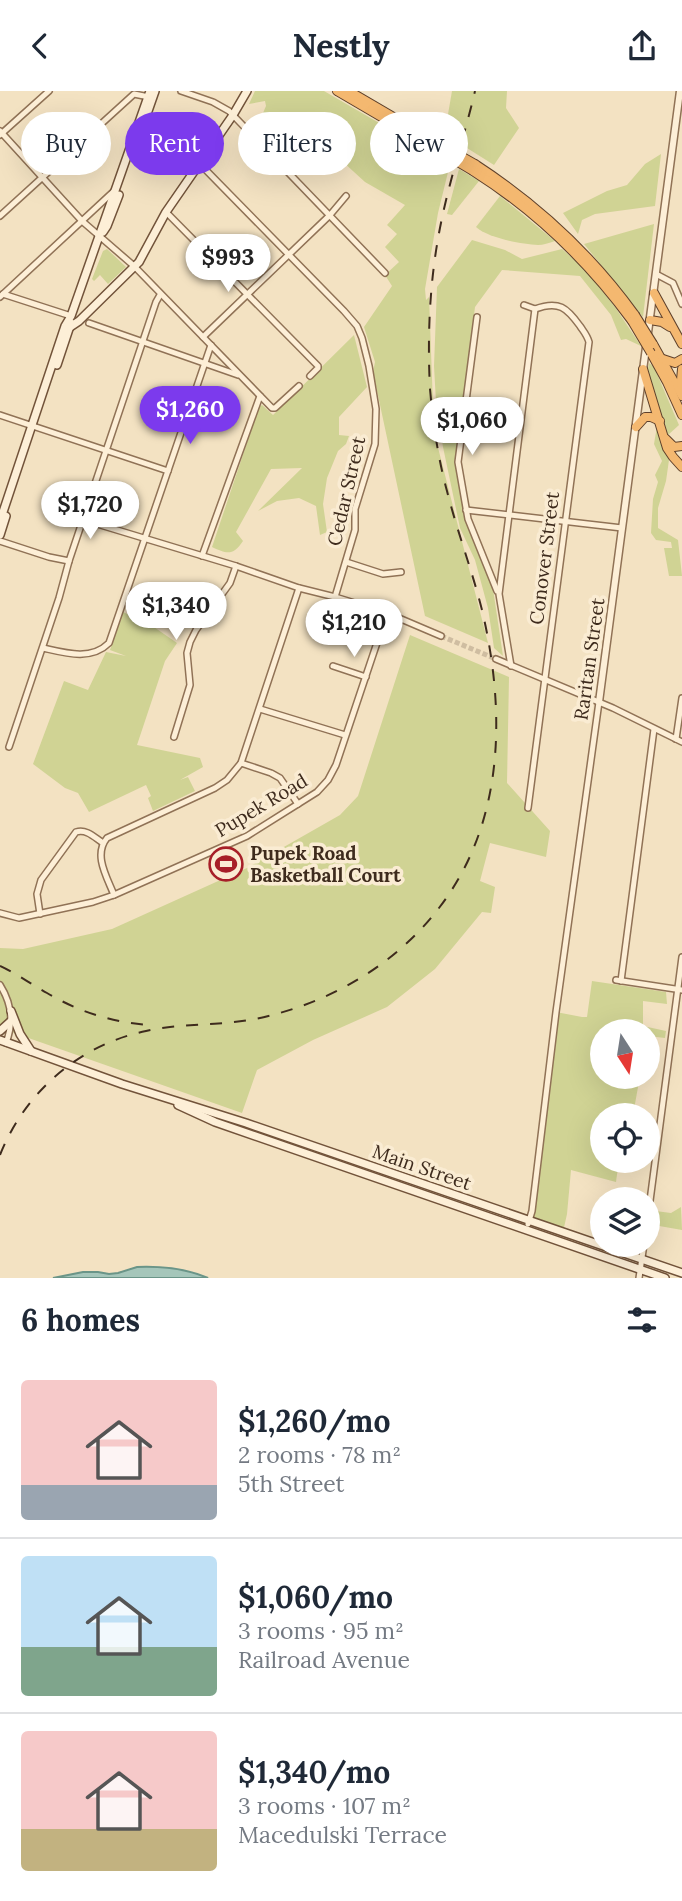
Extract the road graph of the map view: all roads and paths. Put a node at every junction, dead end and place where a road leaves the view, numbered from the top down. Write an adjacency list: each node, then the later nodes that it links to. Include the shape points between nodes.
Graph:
1 (48, 91): 11 (street)
2 (181, 91): 8 (street)
3 (680, 91): 9 (street, Raritan Street)
4 (246, 92): 8 (main road)
5 (343, 92): 46 (highway, bridge, via 474,168 559,232 633,318)
6 (136, 93): 7 (street); 14 (street)
7 (151, 94): 15 (main road); 21 (main road, via 107,226)
8 (233, 115): 10 (main road); 18 (street)
9 (679, 122): 25 (street, Raritan Street)
10 (224, 128)
11 (1, 133): 14 (street)
12 (191, 175): 17 (main road)
13 (211, 175): 22 (street, Cedar Street)
14 (43, 177): 19 (street); 20 (street)
15 (116, 190): 20 (street); 21 (main road)
16 (346, 196): 18 (street)
17 (166, 212): 23 (main road); 27 (street)
18 (330, 215): 22 (street); 24 (street)
19 (0, 216)
20 (82, 221): 21 (street); 29 (street)
21 (100, 235): 23 (street); 35 (main road)
22 (289, 254): 27 (street); 80 (street, Cedar Street, via 357,326 371,376 375,444 355,509 355,530)
23 (134, 266): 28 (street); 34 (main road)
24 (385, 273)
25 (656, 274): 26 (street, Raritan Street); 30 (street, via 673,283)
26 (654, 293): 33 (street, Raritan Street); 37 (highway)
27 (247, 294): 42 (street); 53 (street, via 318,366)
28 (160, 295): 42 (street); 43 (street)
29 (2, 296): 35 (street)
30 (682, 304)
31 (524, 305): 32 (street)
32 (535, 309): 70 (street); 72 (street, Conover Street, via 564,307 589,342)
33 (652, 309): 37 (highway); 38 (street, Raritan Street)
34 (84, 314): 35 (main road); 40 (main road)
35 (72, 316): 40 (main road); 61 (main road)
36 (477, 317): 69 (street, via 458,462)
37 (666, 317): 41 (highway)
38 (650, 320): 41 (highway); 50 (street, Raritan Street)
39 (89, 323): 43 (street)
40 (70, 327): 61 (main road)
41 (672, 328): 44 (highway)
42 (203, 337): 45 (street)
43 (144, 341): 49 (street); 66 (street)
44 (682, 344)
45 (211, 345): 49 (street); 52 (street)
46 (652, 349): 47 (highway); 57 (highway)
47 (663, 359): 48 (highway, via 675,363); 57 (highway)
48 (682, 359)
49 (204, 363): 52 (street); 68 (street)
50 (643, 369): 60 (highway); 63 (street, Raritan Street)
51 (682, 369): 55 (highway)
52 (241, 376): 56 (street)
53 (310, 376)
54 (299, 386): 56 (street, via 275,408)
55 (682, 386)
56 (260, 396): 78 (street)
57 (679, 399): 59 (highway); 62 (highway)
58 (0, 415): 61 (street)
59 (682, 415)
60 (660, 421): 63 (highway, via 645,417); 64 (highway)
61 (34, 426): 66 (street); 73 (main road); 75 (main road)
62 (682, 426)
63 (636, 427): 74 (street, Raritan Street)
64 (664, 437): 65 (highway, via 674,447); 67 (highway, via 670,454)
65 (682, 446)
66 (107, 450): 68 (street); 71 (street)
67 (682, 467)
68 (168, 471): 76 (street)
69 (466, 510): 70 (street); 84 (street)
70 (508, 514): 72 (street); 84 (street)
71 (84, 520): 76 (street); 79 (street)
72 (565, 520): 74 (street); 93 (street, Conover Street)
73 (0, 521)
74 (622, 529): 95 (street, Raritan Street)
75 (0, 535)
76 (145, 539): 78 (street); 88 (street, via 109,643 96,652 68,654)
77 (0, 541): 79 (street)
78 (202, 556): 81 (street)
79 (69, 561): 88 (street)
80 (346, 562): 82 (street, via 383,574); 85 (street, Cedar Street)
81 (236, 566): 83 (street); 99 (street, via 230,583 190,642 190,685)
82 (401, 572)
83 (299, 588): 85 (street); 96 (street)
84 (499, 594): 91 (street)
85 (335, 597): 86 (street)
86 (387, 613): 87 (street); 92 (street, Pupek Road)
87 (441, 636)
88 (43, 648): 101 (street)
89 (496, 659): 91 (street)
90 (333, 666): 92 (street)
91 (511, 666): 93 (street)
92 (366, 677): 98 (street, Pupek Road)
93 (544, 680): 95 (street); 104 (street, Conover Street)
94 (682, 698): 100 (street)
95 (599, 702): 97 (street); 119 (street, Raritan Street)
96 (260, 709): 98 (street); 102 (street)
97 (654, 729): 100 (street); 111 (street, via 618,980)
98 (345, 735): 103 (street, Pupek Road, via 328,780)
99 (174, 737)
100 (679, 741)
101 (9, 747)
102 (241, 763): 103 (street, via 280,778); 105 (street, via 215,789 125,828)
103 (298, 804): 106 (street, Pupek Road, via 247,837)
104 (528, 808)
105 (103, 843): 106 (street, via 101,861); 108 (street, via 87,832 76,832 41,880)
106 (114, 895): 108 (street, Pupek Road)
107 (0, 913): 108 (street, Pupek Road, via 19,918)
108 (40, 914)
109 (682, 957): 111 (street)
110 (0, 985): 112 (street)
111 (680, 990): 118 (street)
112 (11, 1011): 113 (street); 116 (main road)
113 (11, 1021): 114 (main road); 115 (street)
114 (0, 1031)
115 (3, 1042): 116 (main road, Main Street)
116 (31, 1052): 117 (main road, Main Street)
117 (151, 1094): 119 (main road, Main Street); 120 (main road, Main Street, via 215,1122)
118 (652, 1187)
119 (529, 1221): 120 (street, Raritan Street); 121 (main road, Main Street)
120 (526, 1230): 123 (main road, Main Street)
121 (642, 1259): 122 (main road, Main Street); 123 (street)
122 (682, 1273)
123 (639, 1274): 124 (main road, Main Street)
124 (665, 1278)

